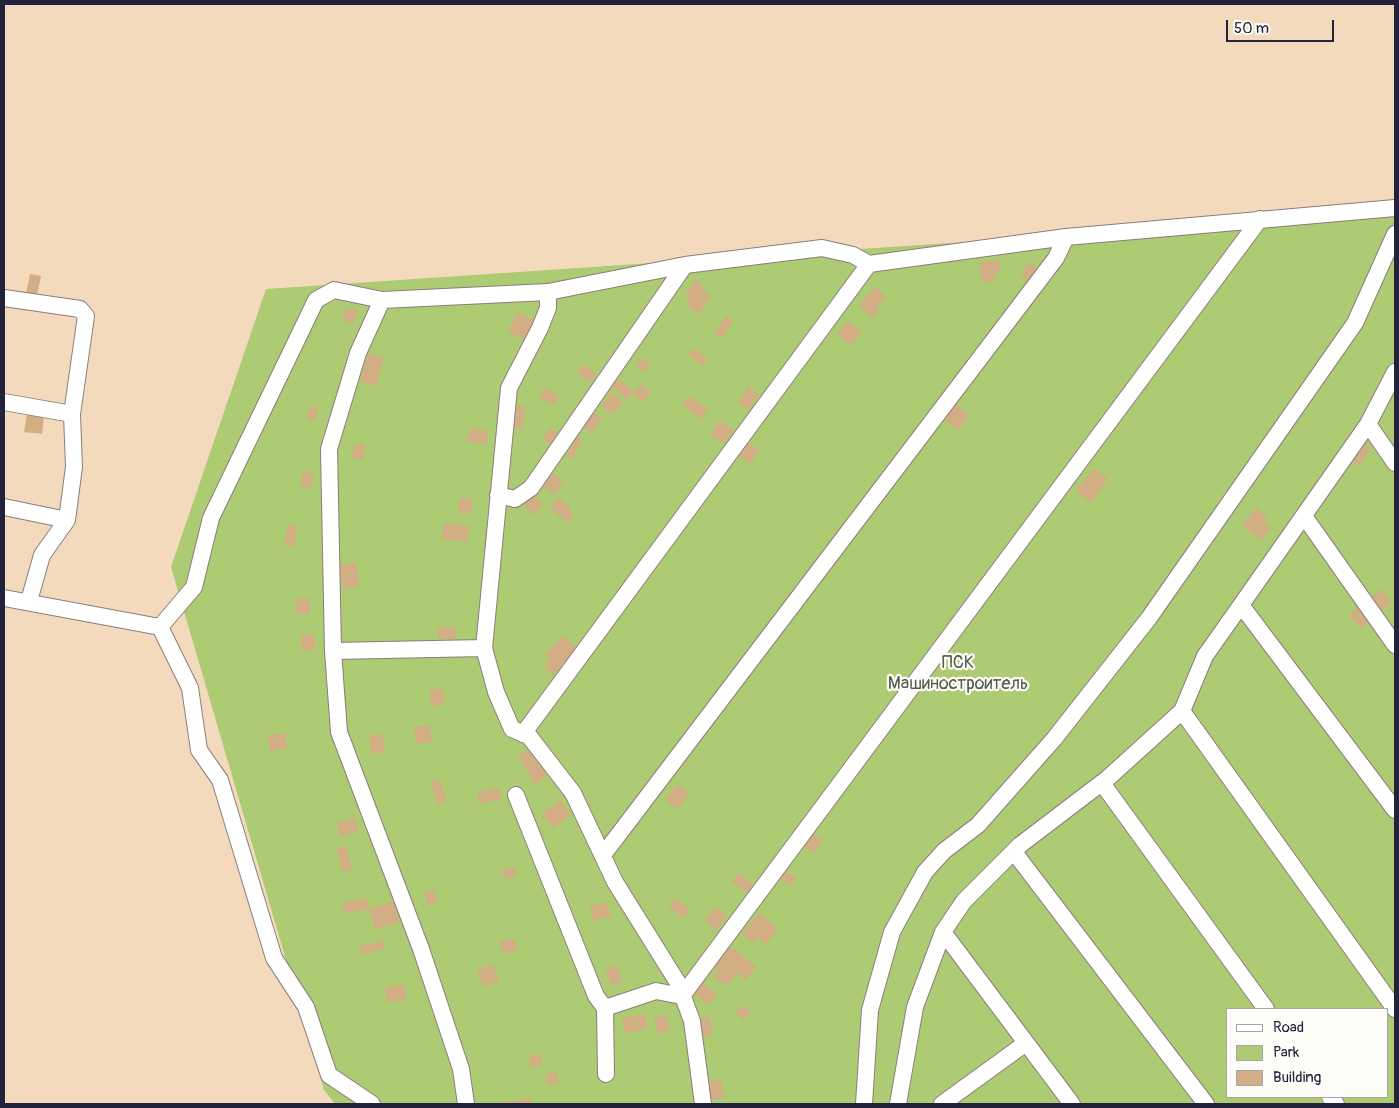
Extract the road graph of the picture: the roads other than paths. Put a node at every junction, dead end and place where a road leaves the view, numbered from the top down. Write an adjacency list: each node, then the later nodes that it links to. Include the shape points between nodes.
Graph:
1 (1395, 208): 2 (street)
2 (1260, 219): 4 (street); 34 (street)
3 (1395, 234): 43 (street, via 1355,323 1149,618 1041,754 978,825 944,851 926,872 892,932 870,1010)
4 (1066, 237): 5 (street); 32 (street, via 1056,258)
5 (869, 264): 6 (street, via 853,255 822,248); 27 (street)
6 (685, 265): 7 (street); 15 (street, via 530,488 515,499)
7 (548, 292): 9 (street); 15 (street, via 548,308 540,328 509,388)
8 (4, 298): 12 (street, via 80,309 86,316)
9 (382, 300): 22 (street, via 334,290 316,300 211,518 194,587); 25 (street, via 358,353 330,449)
10 (1395, 372): 13 (street)
11 (4, 402): 12 (street)
12 (72, 414): 18 (street, via 74,467)
13 (1368, 424): 14 (street); 17 (street)
14 (1395, 463)
15 (498, 495): 24 (street)
16 (4, 507): 18 (street)
17 (1304, 516): 21 (street); 23 (street)
18 (67, 520): 20 (street, via 42,555)
19 (4, 598): 20 (street)
20 (29, 601): 22 (street)
21 (1242, 605): 26 (street, via 1205,656); 30 (street)
22 (160, 626): 40 (street, via 190,688 199,750 220,780 274,958 306,1007 329,1075)
23 (1395, 645)
24 (484, 648): 25 (street); 27 (street, via 496,692 512,729)
25 (333, 652): 41 (street, via 340,732 424,958 461,1069)
26 (1182, 711): 28 (street); 37 (street)
27 (523, 734): 32 (street, via 529,736 573,792)
28 (1102, 783): 31 (street); 36 (street)
29 (516, 795): 35 (street, via 596,996)
30 (1395, 810)
31 (1014, 852): 33 (street, via 964,901); 47 (street)
32 (603, 855): 34 (street, via 615,882 678,983)
33 (943, 932): 38 (street); 44 (street, via 915,1007)
34 (682, 996): 35 (street, via 656,991); 42 (street, via 692,1021)
35 (605, 1008): 39 (street)
36 (1265, 1008)
37 (1395, 1009)
38 (1026, 1043): 45 (street); 46 (street)
39 (606, 1074)
40 (372, 1104)
41 (466, 1104)
42 (703, 1104)
43 (864, 1104)
44 (898, 1104)
45 (942, 1104)
46 (1072, 1104)
47 (1206, 1104)

